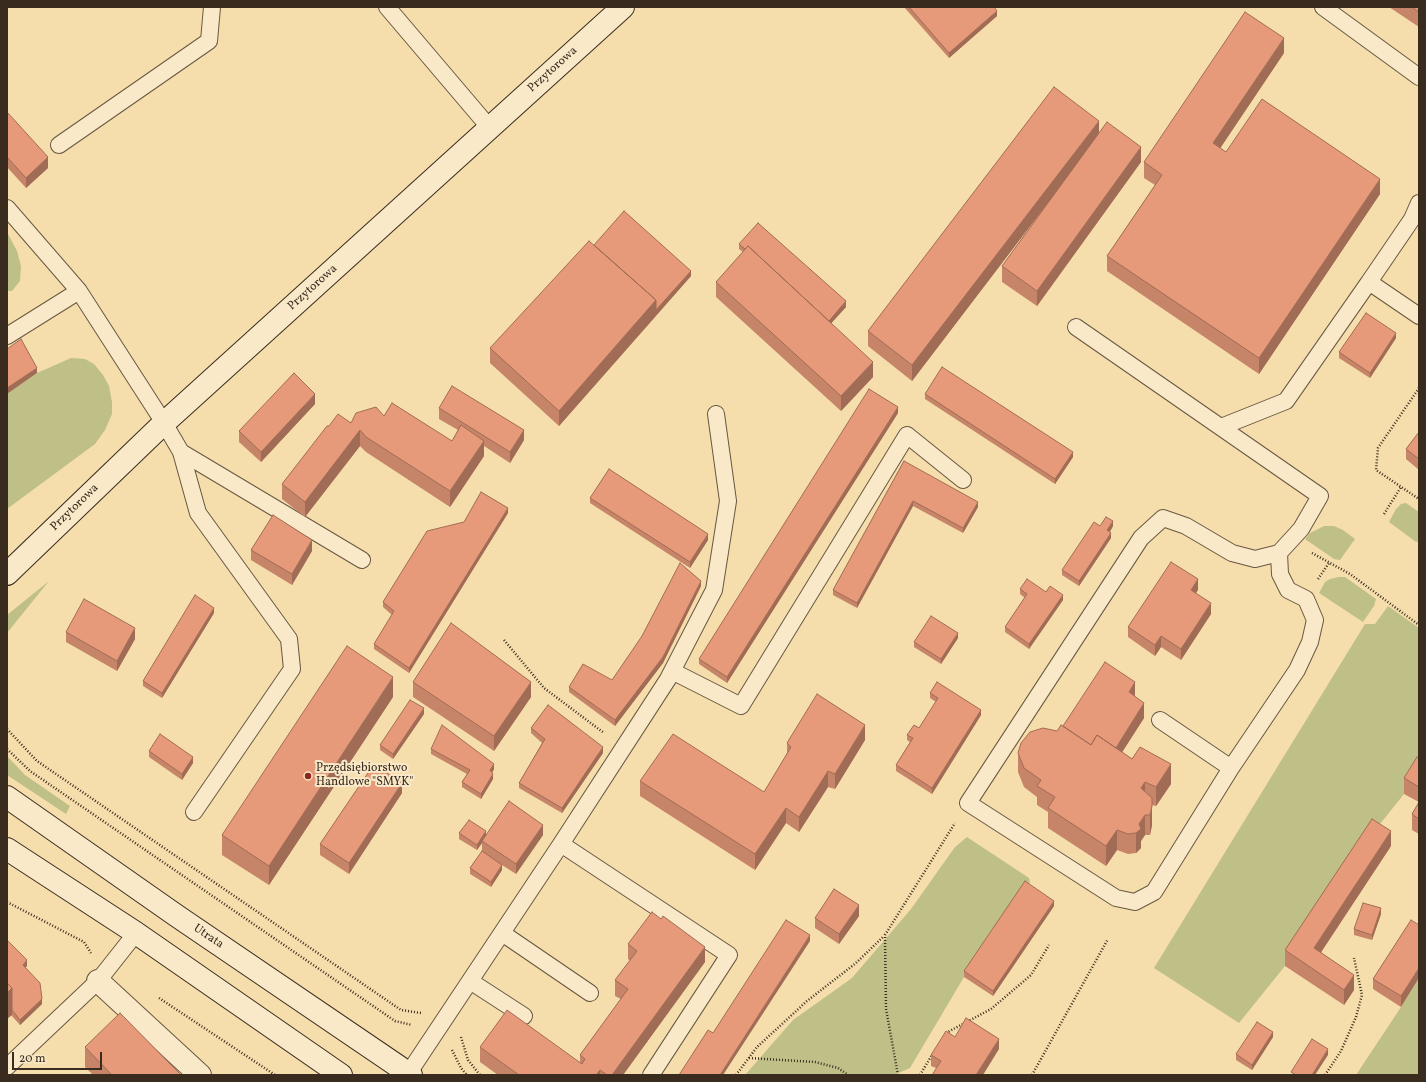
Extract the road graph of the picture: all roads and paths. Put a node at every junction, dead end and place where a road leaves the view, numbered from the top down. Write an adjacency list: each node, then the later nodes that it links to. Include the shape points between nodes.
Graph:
1 (212, 7): 7 (lane, via 209,41)
2 (387, 7): 6 (lane)
3 (624, 7): 6 (street, Przytorowa)
4 (1323, 7): 5 (lane)
5 (1419, 77)
6 (489, 127): 17 (street, Przytorowa)
7 (59, 146)
8 (1419, 203): 10 (lane, via 1412,219)
9 (7, 208): 11 (lane)
10 (1369, 282): 12 (lane); 18 (lane, via 1286,401)
11 (79, 291): 14 (lane); 17 (lane)
12 (1419, 316)
13 (1076, 327): 18 (lane)
14 (7, 336)
15 (1419, 388): 21 (path, via 1378,448 1376,470)
16 (716, 414): 30 (lane, via 728,501 714,590)
17 (164, 423): 19 (lane); 27 (street, Przytorowa)
18 (1221, 427): 24 (lane, via 1320,496 1301,529)
19 (181, 452): 26 (lane); 38 (lane, via 198,513 289,639 292,669)
20 (963, 480): 30 (lane, via 907,434 741,706)
21 (1401, 487): 22 (path); 23 (path)
22 (1419, 499)
23 (1384, 514)
24 (1279, 553): 35 (lane, via 1280,574 1288,590 1306,599 1315,620 1310,642 1297,670); 37 (lane, via 1255,559 1232,553 1186,526 1163,518 1141,538)
25 (1311, 553): 28 (path, via 1350,574)
26 (362, 560)
27 (7, 574)
28 (1419, 625)
29 (504, 640): 33 (path, via 544,688)
30 (672, 671): 33 (lane)
31 (1160, 720): 35 (lane)
32 (7, 729): 51 (path, via 37,761 401,1010 425,1013)
33 (624, 748): 39 (lane)
34 (7, 749): 52 (path, via 30,771 395,1021 414,1025)
35 (1231, 768): 37 (lane, via 1154,892 1136,902 1116,898)
36 (7, 797): 57 (street, Utrata)
37 (968, 803): 43 (path)
38 (194, 812)
39 (561, 844): 42 (lane); 62 (lane, via 729,956)
40 (7, 849): 41 (street)
41 (136, 933): 47 (lane); 59 (street)
42 (502, 933): 48 (lane); 49 (lane)
43 (885, 935): 55 (path, via 856,963 807,1001 757,1047); 65 (path, via 886,1009)
44 (1108, 939): 67 (path)
45 (1049, 945): 53 (path, via 1030,976 991,1009 947,1032)
46 (1354, 958): 68 (path, via 1362,995 1341,1051)
47 (98, 981): 56 (lane); 58 (street)
48 (470, 981): 50 (lane); 51 (lane)
49 (590, 993)
50 (524, 1016)
51 (443, 1024): 52 (lane); 61 (path, via 462,1038 468,1060)
52 (433, 1038): 57 (lane); 60 (path, via 452,1050)
53 (943, 1038)
54 (936, 1049): 66 (path)
55 (749, 1058): 63 (path); 64 (path, via 815,1062 838,1068)
56 (7, 1067)
57 (410, 1074)
58 (200, 1075)
59 (341, 1075)
60 (467, 1075)
61 (480, 1075)
62 (650, 1075)
63 (736, 1075)
64 (848, 1075)
65 (898, 1075)
66 (920, 1075)
67 (1032, 1075)
68 (1325, 1075)

